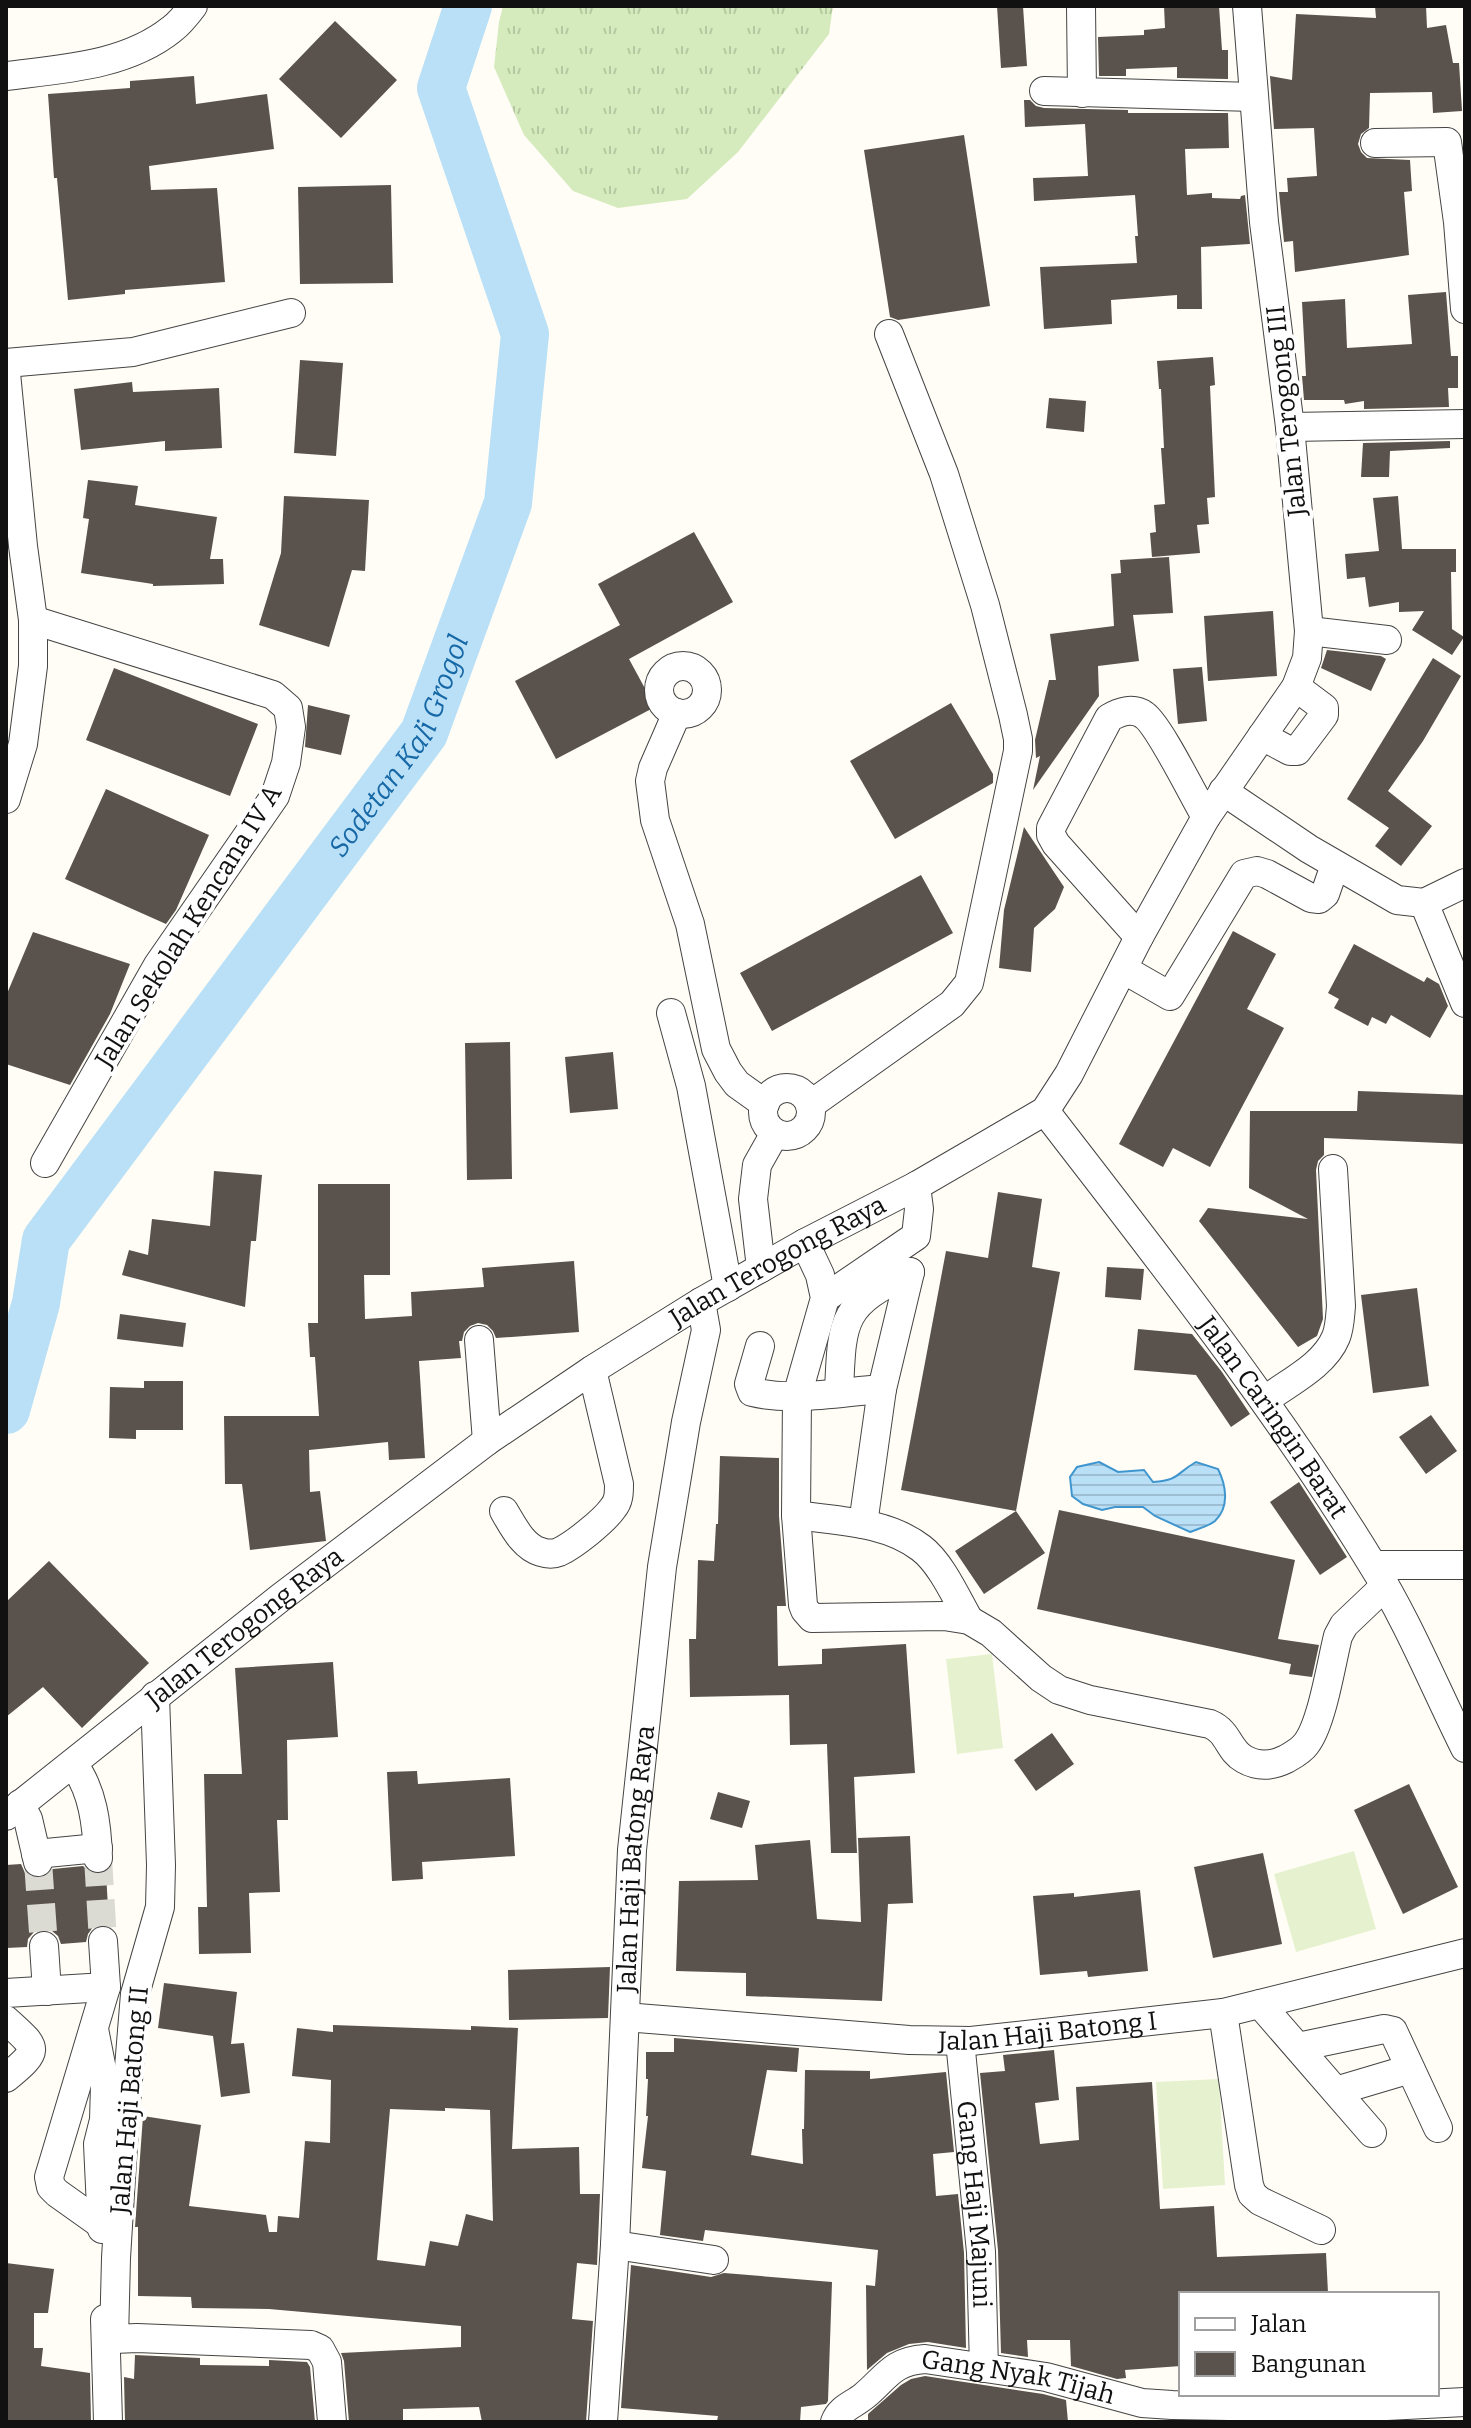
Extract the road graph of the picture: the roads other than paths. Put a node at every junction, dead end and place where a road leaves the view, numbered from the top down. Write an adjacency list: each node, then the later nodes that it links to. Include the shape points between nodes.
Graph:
1 (193, 6): 4 (street, via 152,44 95,64)
2 (1081, 6): 6 (street)
3 (1247, 6): 7 (street, Jalan Terogong III)
4 (6, 76)
5 (1044, 91): 6 (street)
6 (1082, 93): 7 (street)
7 (1253, 97): 15 (street, Jalan Terogong III)
8 (1375, 143): 9 (street, via 1447,142)
9 (1464, 291)
10 (291, 313): 12 (street, via 133,352)
11 (889, 334): 34 (street, via 944,474 976,576 1018,751 969,983 952,1004)
12 (6, 363)
13 (6, 373): 16 (street)
14 (1465, 424): 15 (street)
15 (1290, 427): 18 (street, Jalan Terogong III)
16 (15, 546): 17 (street)
17 (33, 620): 24 (street, via 23,744); 37 (street, Jalan Sekolah Kencana IV A, via 273,695 288,708 291,727 275,796 158,965)
18 (1309, 631): 19 (street); 20 (street, Jalan Terogong III, via 1307,658)
19 (1387, 640)
20 (1296, 687): 22 (street, Jalan Terogong III); 22 (street, via 1324,708 1324,715 1297,751)
21 (677, 713): 33 (street, via 650,781 655,820 690,924 716,1049 737,1084)
22 (1262, 736): 23 (street, Jalan Terogong III)
23 (1223, 791): 25 (street, Jalan Terogong Raya); 26 (street)
24 (6, 799)
25 (1206, 817): 29 (street, Jalan Terogong Raya); 29 (street, via 1144,714 1120,712 1109,718 1051,835)
26 (1335, 865): 28 (street, via 1397,900); 30 (street, via 1319,899 1267,874 1244,874 1170,996)
27 (1465, 883): 28 (street)
28 (1424, 903): 31 (street)
29 (1139, 937): 30 (street, Jalan Terogong Raya)
30 (1123, 969): 35 (street, Jalan Terogong Raya)
31 (1465, 1003)
32 (671, 1013): 42 (street, via 691,1086)
33 (765, 1104): 34 (street, via 776,1091 792,1089); 36 (street, via 765,1120)
34 (810, 1105): 36 (street, via 805,1128 791,1136)
35 (1045, 1111): 39 (street, Jalan Terogong Raya); 51 (street, Jalan Caringin Barat)
36 (775, 1133): 41 (street, via 757,1165 753,1199)
37 (45, 1163)
38 (1333, 1169): 51 (street, via 1339,1328 1320,1361)
39 (916, 1186): 40 (street, Jalan Terogong Raya); 43 (street, via 916,1236)
40 (805, 1243): 41 (street, Jalan Terogong Raya); 43 (street)
41 (761, 1268): 42 (street, Jalan Terogong Raya)
42 (728, 1287): 44 (street, Jalan Terogong Raya)
43 (825, 1298): 50 (street)
44 (701, 1302): 47 (street, Jalan Terogong Raya); 71 (street, Jalan Haji Batong Raya, via 706,1330 662,1567 632,1850)
45 (479, 1340): 52 (street)
46 (760, 1346): 50 (street, via 749,1384 752,1392)
47 (592, 1370): 52 (street, Jalan Terogong Raya); 53 (street, via 619,1484 613,1509 569,1546 550,1554 523,1540)
48 (882, 1389): 49 (street); 49 (street, via 910,1272 882,1285 851,1313 844,1331); 55 (street)
49 (839, 1392): 50 (street)
50 (797, 1396): 54 (street)
51 (1265, 1400): 57 (street, Jalan Caringin Barat)
52 (487, 1441): 59 (street, Jalan Terogong Raya)
53 (504, 1511)
54 (796, 1515): 55 (street); 58 (street, via 803,1605 812,1618)
55 (863, 1524): 58 (street, via 896,1533 922,1549 946,1578)
56 (1465, 1565): 57 (street)
57 (1379, 1576): 58 (street, via 1338,1636 1308,1742 1265,1766 1239,1755 1220,1728 1202,1721 1059,1690); 60 (street, Jalan Caringin Barat)
58 (969, 1620)
59 (155, 1696): 61 (street, Jalan Terogong Raya); 91 (street, Jalan Haji Batong II, via 160,1907 135,1994 114,2339 311,2345 327,2362)
60 (1465, 1748)
61 (73, 1764): 62 (street, Jalan Terogong Raya); 62 (street, via 93,1808 98,1853 37,1858 28,1819)
62 (13, 1810)
63 (103, 1941): 66 (street)
64 (44, 1946): 67 (street)
65 (1465, 1953): 69 (street, Jalan Haji Batong I)
66 (106, 1987): 67 (street); 73 (street)
67 (47, 1991): 68 (street)
68 (6, 1993)
69 (1267, 2002): 70 (street, Jalan Haji Batong I); 75 (street)
70 (1223, 2013): 74 (street, Jalan Haji Batong I); 84 (street, via 1252,2194)
71 (625, 2017): 74 (street, Jalan Haji Batong I); 85 (street, Jalan Haji Batong Raya)
72 (6, 2020): 77 (street, via 30,2041 32,2050)
73 (94, 2029): 81 (street); 82 (street, via 105,2085)
74 (960, 2041): 87 (street, Gang Haji Majuni, via 981,2252)
75 (1298, 2047): 76 (street, via 1384,2029 1393,2031); 78 (street)
76 (1410, 2069): 78 (street); 79 (street)
77 (6, 2078)
78 (1336, 2091): 80 (street)
79 (1438, 2128)
80 (1372, 2133)
81 (61, 2135): 82 (street); 83 (street, via 51,2187)
82 (98, 2144): 83 (street)
83 (102, 2225): 90 (street)
84 (1321, 2230)
85 (615, 2245): 86 (street); 92 (street, Jalan Haji Batong Raya)
86 (714, 2260)
87 (984, 2368): 89 (street, Gang Nyak Tijah, via 1074,2383 1142,2403); 93 (street, Gang Nyak Tijah, via 925,2359 904,2363 843,2409)
88 (1465, 2402): 89 (street, Gang Nyak Tijah)
89 (1348, 2415)
90 (108, 2422)
91 (332, 2422)
92 (603, 2422)
93 (835, 2422)

